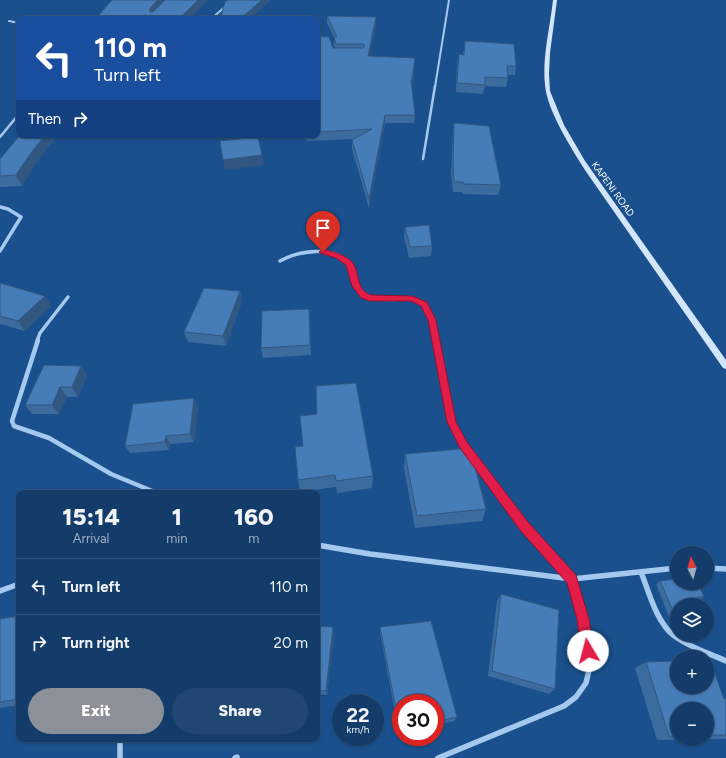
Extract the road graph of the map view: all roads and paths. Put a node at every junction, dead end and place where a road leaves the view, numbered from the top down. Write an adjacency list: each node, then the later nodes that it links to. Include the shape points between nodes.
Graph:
1 (233, 0): 4 (street)
2 (449, 0): 9 (street)
3 (555, 0): 14 (main road, KAPENI ROAD, via 548,46 547,86 557,116 588,171)
4 (214, 16)
5 (8, 21): 6 (street)
6 (16, 22)
7 (16, 118): 8 (street)
8 (0, 138)
9 (423, 159)
10 (0, 207): 11 (street, via 21,217)
11 (0, 251)
12 (280, 261): 21 (street, via 289,255 313,250 339,256 349,264 356,286 364,296 412,299 425,304 432,320 452,422 463,445 524,526)
13 (68, 297): 15 (street, via 40,334 12,421 14,426 49,438 111,474)
14 (726, 366)
15 (150, 490)
16 (320, 546): 21 (street)
17 (714, 568): 19 (street)
18 (670, 569): 20 (street)
19 (726, 569)
20 (641, 572): 21 (street); 24 (street, via 669,632)
21 (572, 579): 27 (street, via 583,619 590,666 586,683 576,697 564,706)
22 (16, 585): 23 (street)
23 (0, 591)
24 (726, 661)
25 (120, 742): 26 (street)
26 (120, 758)
27 (438, 758)

